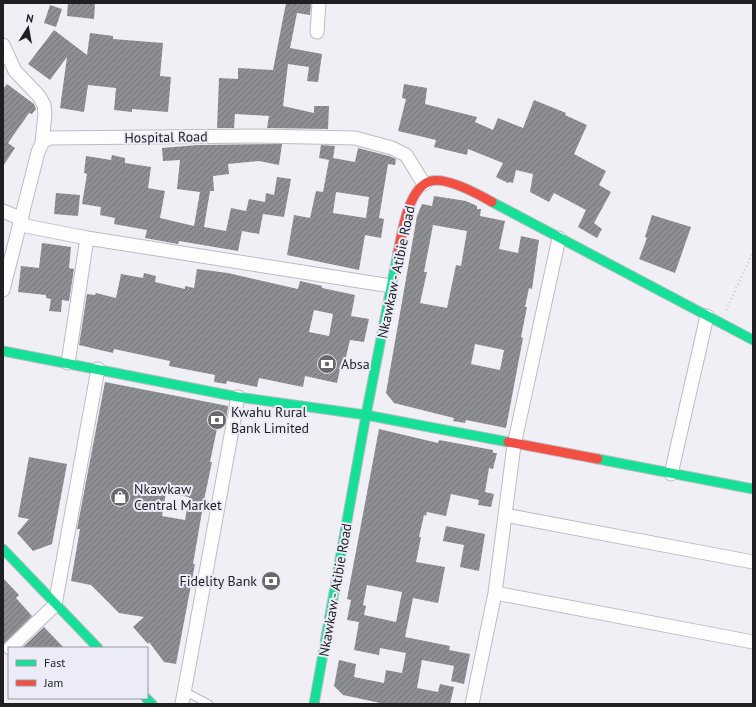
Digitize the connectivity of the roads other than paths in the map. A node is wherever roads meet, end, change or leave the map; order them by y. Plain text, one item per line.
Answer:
1 (319, 3) edge
2 (317, 32) dead end
3 (3, 46) edge
4 (42, 143) junction
5 (424, 184) junction
6 (3, 211) edge
7 (21, 222) junction
8 (87, 238) junction
9 (559, 238) junction
10 (391, 286) junction
11 (3, 290) edge
12 (707, 316) junction
13 (753, 340) edge
14 (3, 351) edge
15 (68, 363) junction
16 (98, 369) junction
17 (238, 397) junction
18 (366, 415) junction
19 (514, 445) junction
20 (671, 474) junction
21 (753, 489) edge
22 (505, 515) junction
23 (3, 549) edge
24 (753, 562) edge
25 (494, 593) junction
26 (55, 604) junction
27 (753, 642) edge
28 (10, 647) edge
29 (97, 647) edge
30 (183, 698) edge
31 (208, 704) edge
32 (314, 704) edge
33 (472, 704) edge

1 - 2 street
3 - 4 street
4 - 5 street, Hospital Road
4 - 7 street
5 - 9 main road
5 - 10 main road, Nkawkaw - Atibie Road
6 - 7 street
7 - 8 street
7 - 11 street
8 - 10 street
8 - 15 street
9 - 12 main road
9 - 19 street
10 - 18 main road, Nkawkaw - Atibie Road
12 - 13 main road
12 - 20 street
14 - 15 main road
15 - 16 main road
16 - 17 main road
16 - 26 street
17 - 18 main road
17 - 30 street
18 - 19 main road
18 - 32 main road, Nkawkaw - Atibie Road
19 - 20 main road
19 - 22 street
20 - 21 main road
22 - 24 street
22 - 25 street
23 - 26 main road
25 - 27 street
25 - 33 street
26 - 28 street
26 - 29 main road
30 - 31 lane

